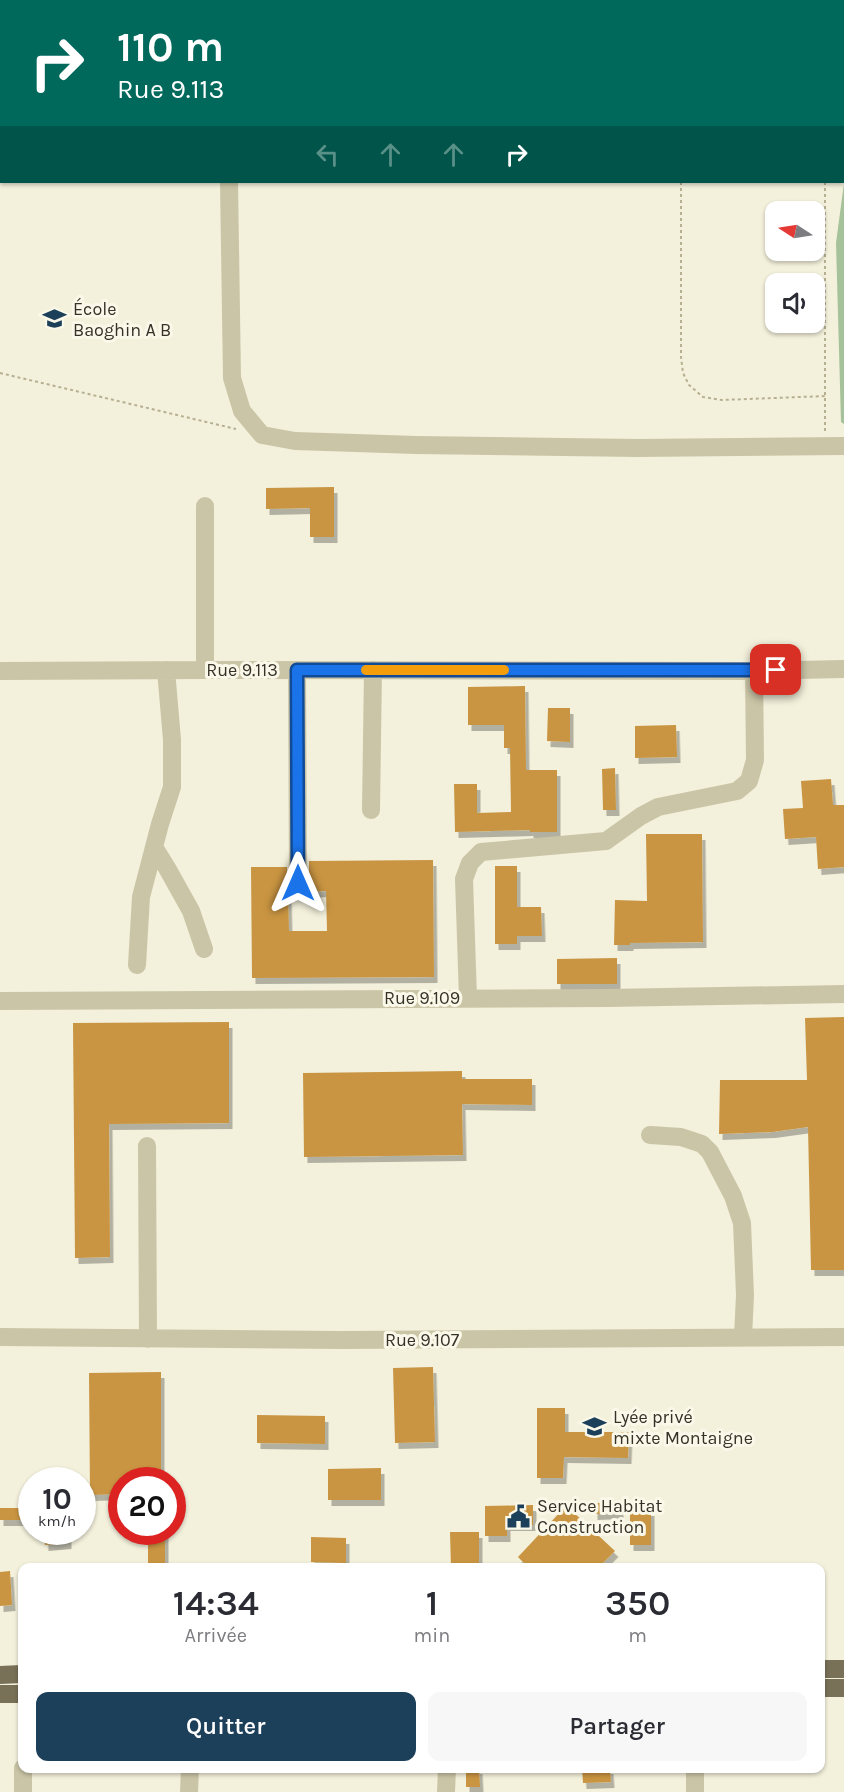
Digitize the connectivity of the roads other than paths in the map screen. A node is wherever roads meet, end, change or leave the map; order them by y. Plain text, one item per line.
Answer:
1 (229, 183) edge
2 (844, 446) edge
3 (205, 506) dead end
4 (844, 669) edge
5 (166, 670) junction
6 (205, 670) junction
7 (297, 670) junction
8 (373, 670) junction
9 (0, 671) edge
10 (754, 671) junction
11 (371, 810) dead end
12 (154, 847) junction
13 (298, 883) dead end
14 (204, 949) dead end
15 (137, 965) dead end
16 (844, 994) edge
17 (468, 998) junction
18 (0, 1001) edge
19 (650, 1135) dead end
20 (147, 1146) dead end
21 (0, 1337) edge
22 (743, 1337) junction
23 (844, 1337) edge
24 (148, 1339) junction
25 (825, 1669) edge
26 (844, 1669) edge
27 (18, 1674) edge
28 (0, 1675) edge
29 (825, 1688) edge
30 (844, 1688) edge
31 (0, 1694) edge
32 (18, 1694) edge
33 (23, 1773) edge
34 (190, 1773) edge
35 (447, 1773) edge
36 (695, 1773) edge
37 (23, 1792) edge
38 (189, 1792) edge
39 (446, 1792) edge
40 (695, 1792) edge

1 - 2 street
3 - 6 street
4 - 10 street, Rue 9.113
5 - 6 street, Rue 9.113
5 - 9 street, Rue 9.113
5 - 12 street
6 - 7 street, Rue 9.113
7 - 8 street, Rue 9.113
7 - 13 street
8 - 10 street, Rue 9.113
8 - 11 street
10 - 17 street
12 - 14 street
12 - 15 street
16 - 17 street, Rue 9.109
17 - 18 street, Rue 9.109
19 - 22 street
20 - 24 street
21 - 24 street, Rue 9.107
22 - 23 street, Rue 9.107
22 - 24 street, Rue 9.107
25 - 26 main road
27 - 28 main road
29 - 30 main road
31 - 32 main road
33 - 37 street
34 - 38 street
35 - 39 street
36 - 40 street

